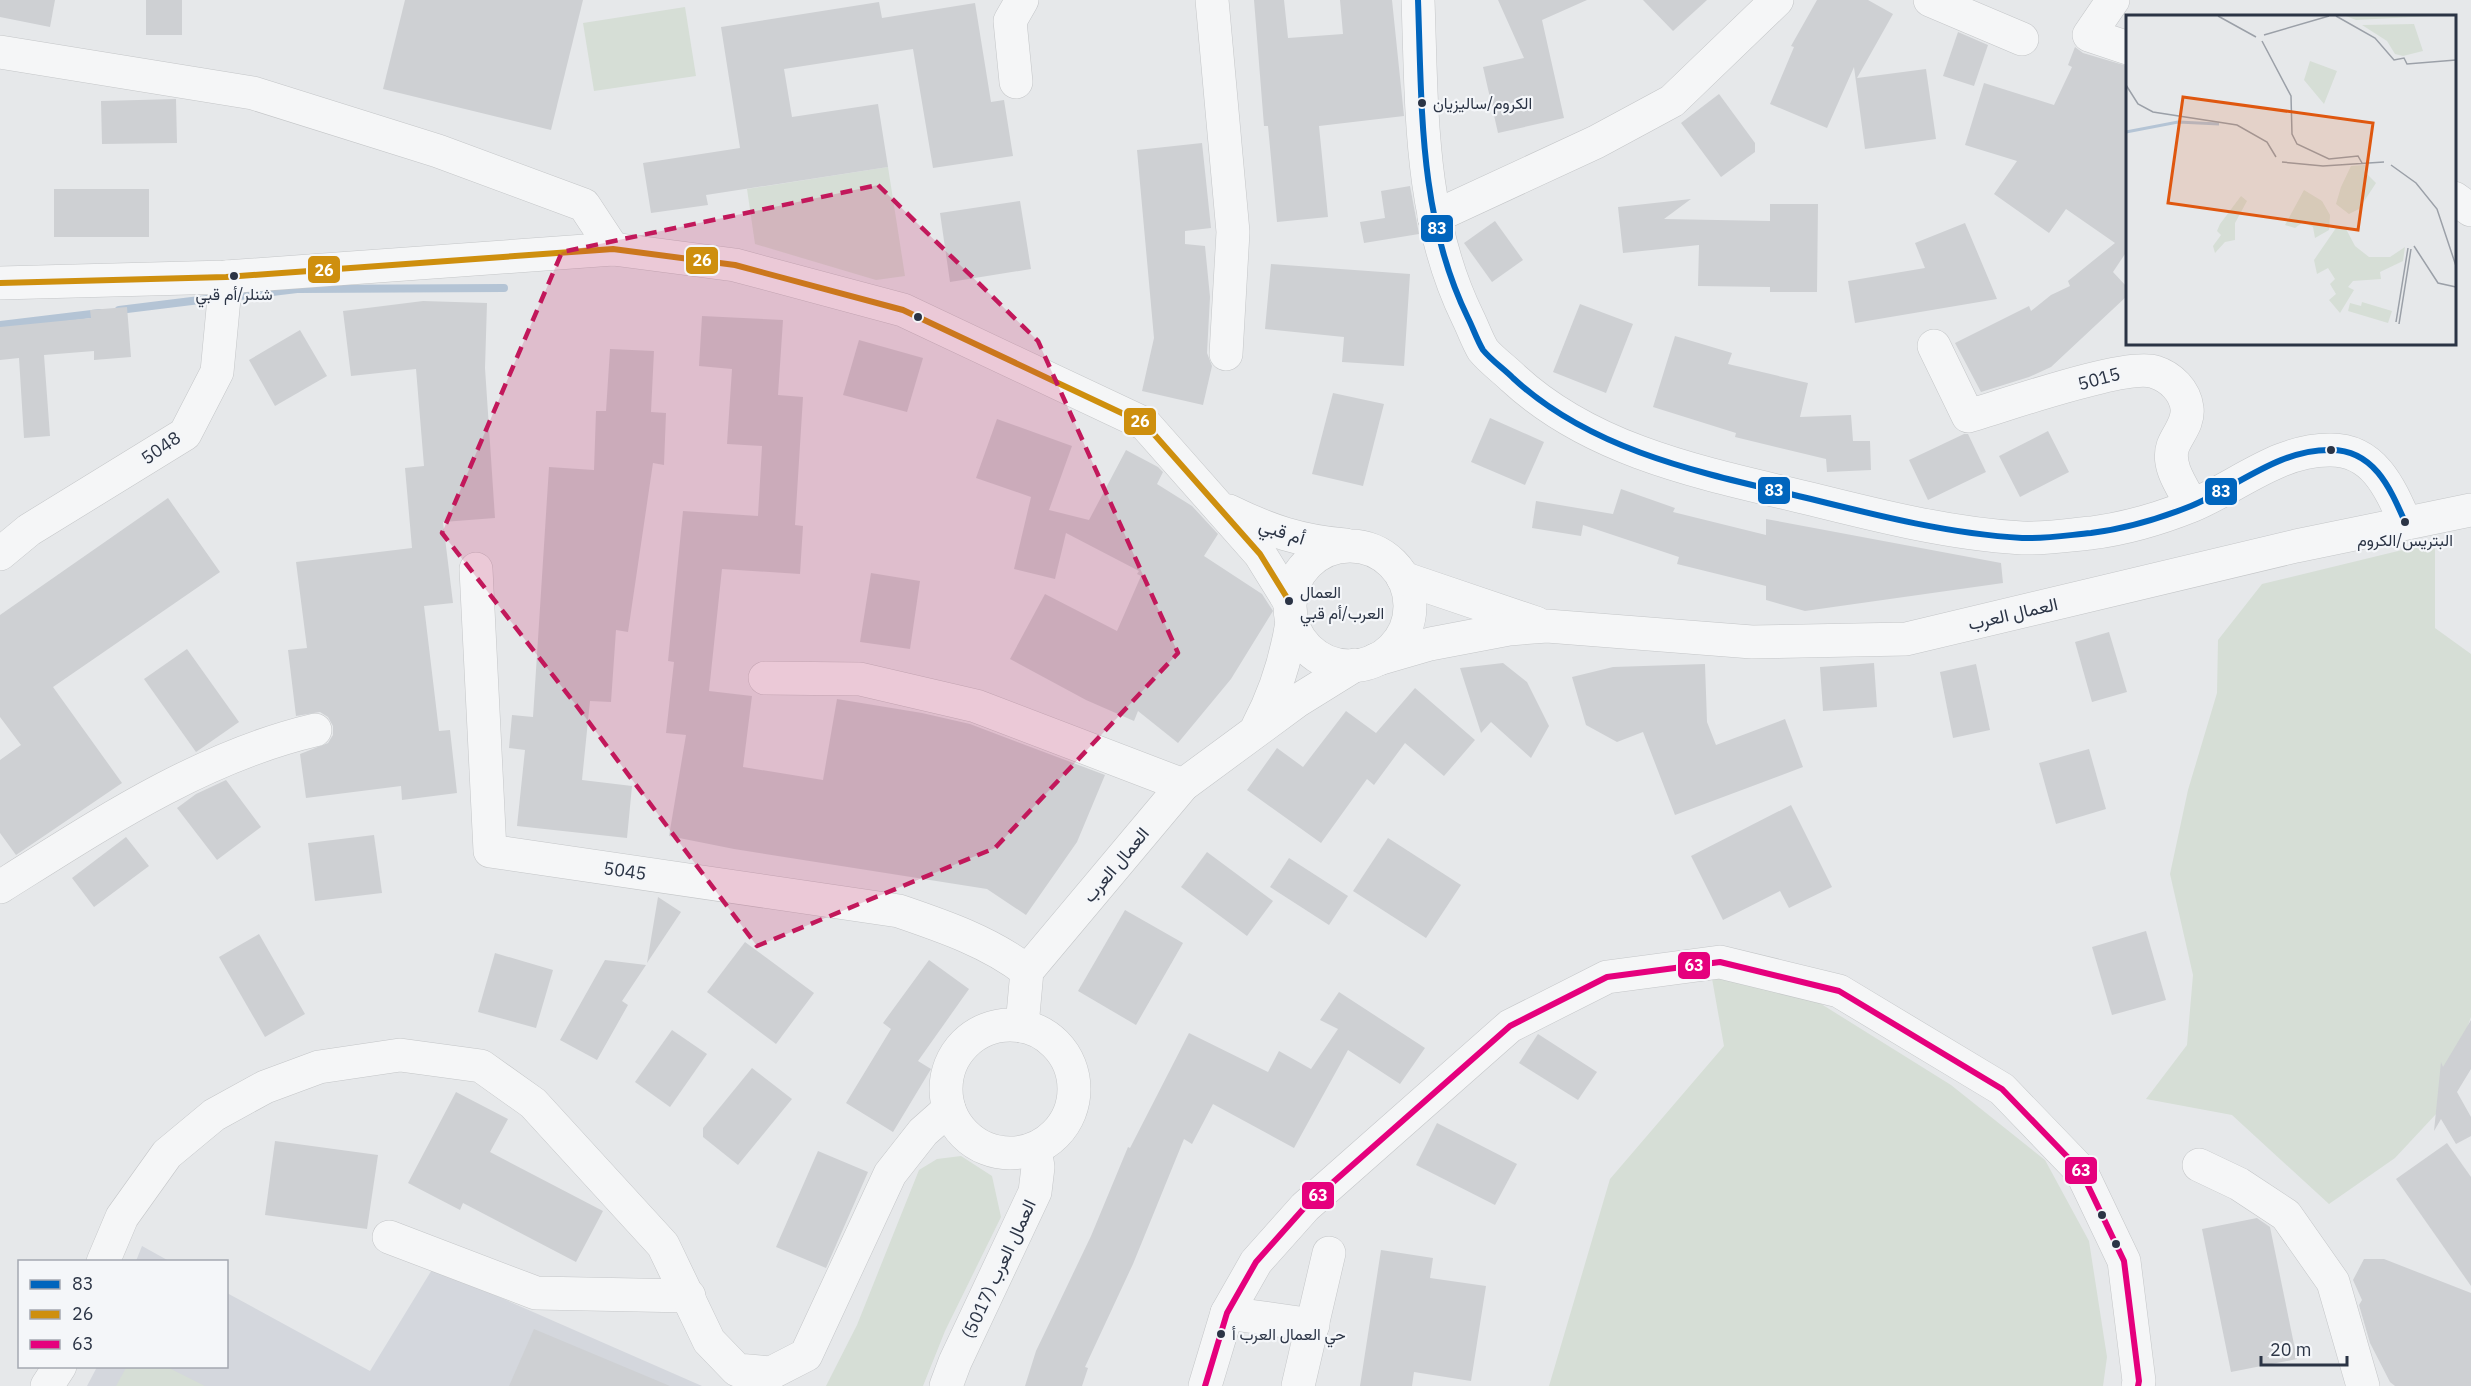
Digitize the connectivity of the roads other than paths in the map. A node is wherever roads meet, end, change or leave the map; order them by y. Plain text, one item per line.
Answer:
1 (1022, 0) edge
2 (1212, 0) edge
3 (1418, 0) edge
4 (1777, 0) edge
5 (1930, 0) edge
6 (2113, 0) edge
7 (2022, 39) dead end
8 (2126, 48) edge
9 (0, 51) edge
10 (1016, 82) dead end
11 (2456, 199) edge
12 (2471, 210) edge
13 (1434, 218) junction
14 (613, 249) junction
15 (226, 277) junction
16 (0, 283) edge
17 (1934, 346) dead end
18 (1226, 354) dead end
19 (1214, 504) junction
20 (2192, 505) junction
21 (2471, 510) edge
22 (2405, 522) junction
23 (1355, 546) junction
24 (0, 554) edge
25 (476, 569) dead end
26 (1403, 578) junction
27 (1291, 612) junction
28 (1547, 626) junction
29 (1365, 662) junction
30 (765, 678) dead end
31 (315, 730) dead end
32 (1254, 733) junction
33 (1184, 785) junction
34 (0, 887) edge
35 (1027, 971) junction
36 (1022, 1026) junction
37 (949, 1109) junction
38 (1035, 1149) junction
39 (2199, 1165) dead end
40 (389, 1237) dead end
41 (1329, 1252) dead end
42 (105, 1260) edge
43 (689, 1296) junction
44 (1227, 1313) junction
45 (1313, 1325) junction
46 (59, 1368) edge
47 (771, 1380) edge
48 (47, 1386) edge
49 (946, 1386) edge
50 (1206, 1386) edge
51 (1299, 1386) edge
52 (2138, 1386) edge
53 (2363, 1386) edge

1 - 10 street
2 - 18 street
3 - 13 street
4 - 13 street
5 - 7 street
6 - 8 street
9 - 14 street
11 - 12 street
13 - 20 street
14 - 15 street, أم قبي
14 - 19 street, أم قبي
15 - 16 street, أم قبي
15 - 24 street, 5048
17 - 20 street, 5015
19 - 23 street, أم قبي
19 - 27 street, أم قبي
20 - 22 street
21 - 22 street, العمال العرب
22 - 28 street, العمال العرب
23 - 26 street
23 - 27 street
25 - 35 street, 5045
26 - 28 street, العمال العرب
26 - 29 street
27 - 29 street
27 - 32 street, العمال العرب
28 - 29 street, العمال العرب
29 - 32 street, العمال العرب
30 - 33 street
31 - 34 street
32 - 33 street, العمال العرب
33 - 35 street, العمال العرب
35 - 36 street
36 - 37 street
36 - 38 street
37 - 38 street
37 - 47 street
38 - 49 street, العمال العرب (5017)
39 - 53 street
40 - 43 street
41 - 45 street
42 - 43 street
43 - 47 street
44 - 45 street
44 - 50 street
44 - 52 street
45 - 51 street
46 - 48 street

